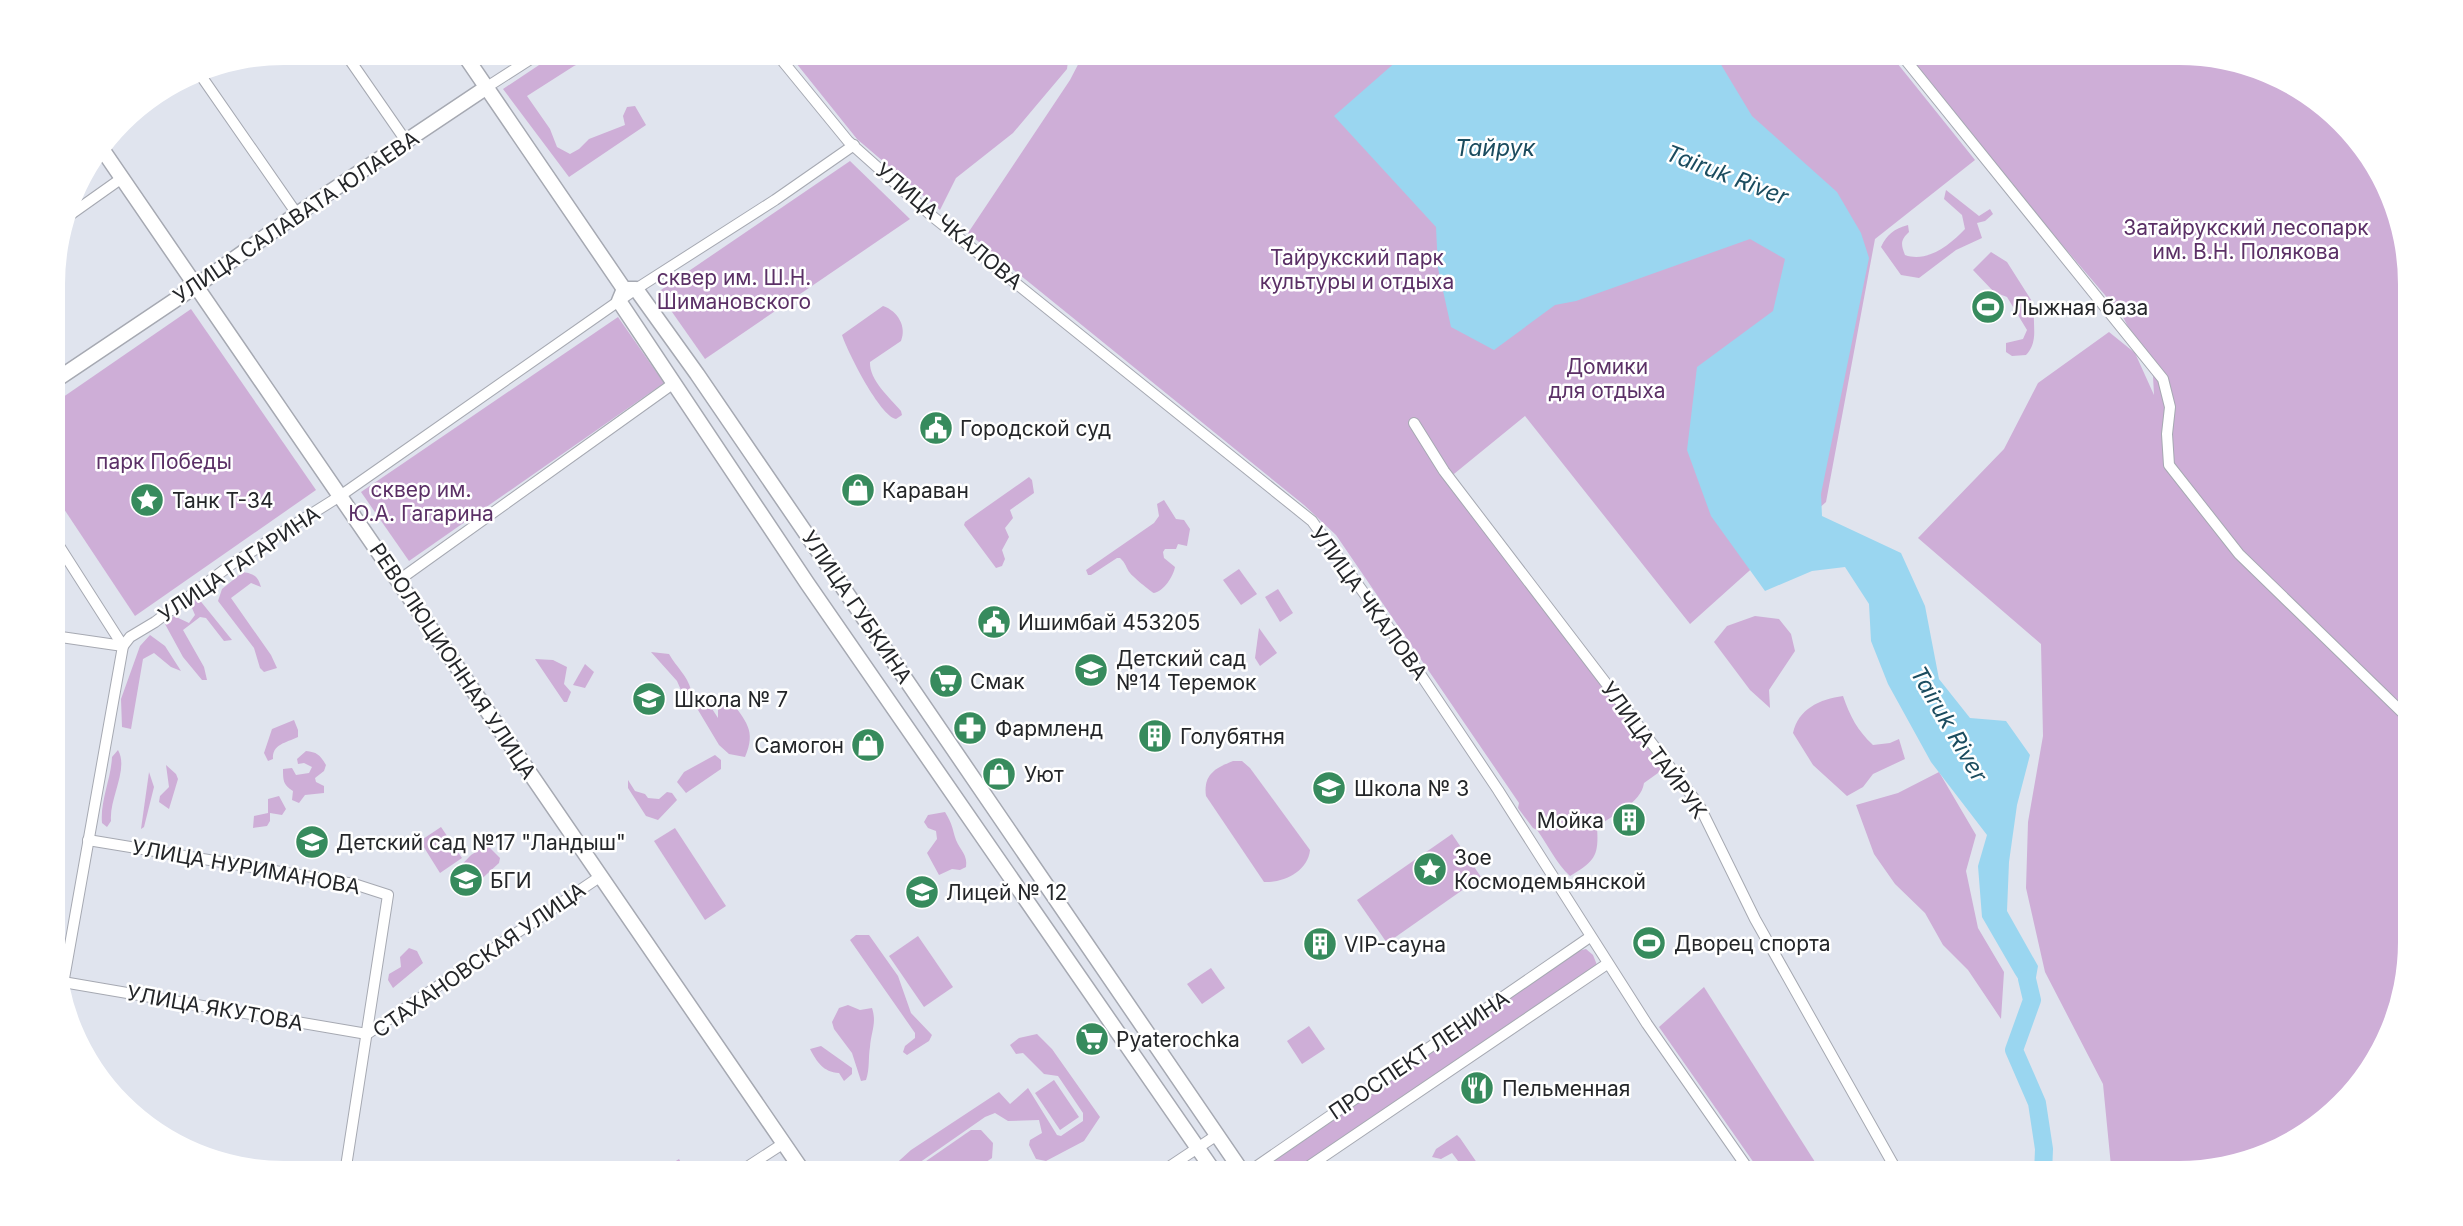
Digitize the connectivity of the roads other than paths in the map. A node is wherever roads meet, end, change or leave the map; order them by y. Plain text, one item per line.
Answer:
1 (354, 65) edge
2 (472, 65) edge
3 (521, 65) edge
4 (787, 65) edge
5 (1910, 65) edge
6 (204, 80) edge
7 (487, 88) junction
8 (407, 141) junction
9 (854, 145) junction
10 (107, 156) edge
11 (122, 178) junction
12 (78, 209) edge
13 (297, 214) junction
14 (196, 286) junction
15 (626, 293) junction
16 (65, 374) edge
17 (674, 383) junction
18 (1414, 424) dead end
19 (340, 496) junction
20 (65, 555) edge
21 (399, 580) junction
22 (65, 638) edge
23 (123, 646) junction
24 (2398, 708) edge
25 (89, 840) junction
26 (601, 876) junction
27 (1590, 937) junction
28 (66, 962) edge
29 (1607, 964) junction
30 (70, 987) edge
31 (367, 1034) junction
32 (1217, 1135) junction
33 (784, 1143) junction
34 (1197, 1148) junction
35 (347, 1161) edge
36 (756, 1161) edge
37 (796, 1161) edge
38 (1178, 1161) edge
39 (1206, 1161) edge
40 (1236, 1161) edge
41 (1263, 1161) edge
42 (1317, 1161) edge
43 (1743, 1161) edge
44 (1891, 1161) edge

1 - 8 street
2 - 7 main road, УЛИЦА ГУБКИНА
3 - 7 street, УЛИЦА САЛАВАТА ЮЛАЕВА
4 - 9 street, УЛИЦА ЧКАЛОВА
5 - 24 street
6 - 13 street
7 - 8 main road, УЛИЦА САЛАВАТА ЮЛАЕВА
7 - 15 main road, УЛИЦА ГУБКИНА
8 - 13 main road, УЛИЦА САЛАВАТА ЮЛАЕВА
9 - 15 street, УЛИЦА ГАГАРИНА
9 - 27 street, УЛИЦА ЧКАЛОВА
10 - 11 main road, РЕВОЛЮЦИОННАЯ УЛИЦА
11 - 12 street
11 - 14 main road, РЕВОЛЮЦИОННАЯ УЛИЦА
13 - 14 main road, УЛИЦА САЛАВАТА ЮЛАЕВА
14 - 16 main road, УЛИЦА САЛАВАТА ЮЛАЕВА
14 - 19 main road, РЕВОЛЮЦИОННАЯ УЛИЦА
15 - 17 main road, УЛИЦА ГУБКИНА
15 - 19 street, УЛИЦА ГАГАРИНА
15 - 32 main road, УЛИЦА ГУБКИНА
17 - 21 street
17 - 34 main road, УЛИЦА ГУБКИНА
18 - 44 street, УЛИЦА ТАЙРУК
19 - 21 main road, РЕВОЛЮЦИОННАЯ УЛИЦА
19 - 23 street, УЛИЦА ГАГАРИНА
20 - 23 street
21 - 26 main road, РЕВОЛЮЦИОННАЯ УЛИЦА
22 - 23 street
23 - 25 street
25 - 28 street
25 - 31 street, УЛИЦА НУРИМАНОВА
26 - 31 street, СТАХАНОВСКАЯ УЛИЦА
26 - 33 main road, РЕВОЛЮЦИОННАЯ УЛИЦА
27 - 29 street, УЛИЦА ЧКАЛОВА
27 - 41 street, ПРОСПЕКТ ЛЕНИНА
29 - 42 street, ПРОСПЕКТ ЛЕНИНА
29 - 43 street, УЛИЦА ЧКАЛОВА
30 - 31 street, УЛИЦА ЯКУТОВА
31 - 35 street, СТАХАНОВСКАЯ УЛИЦА
32 - 34 street
32 - 40 main road, УЛИЦА ГУБКИНА
33 - 36 street
33 - 37 main road, РЕВОЛЮЦИОННАЯ УЛИЦА
34 - 38 street
34 - 39 main road, УЛИЦА ГУБКИНА

